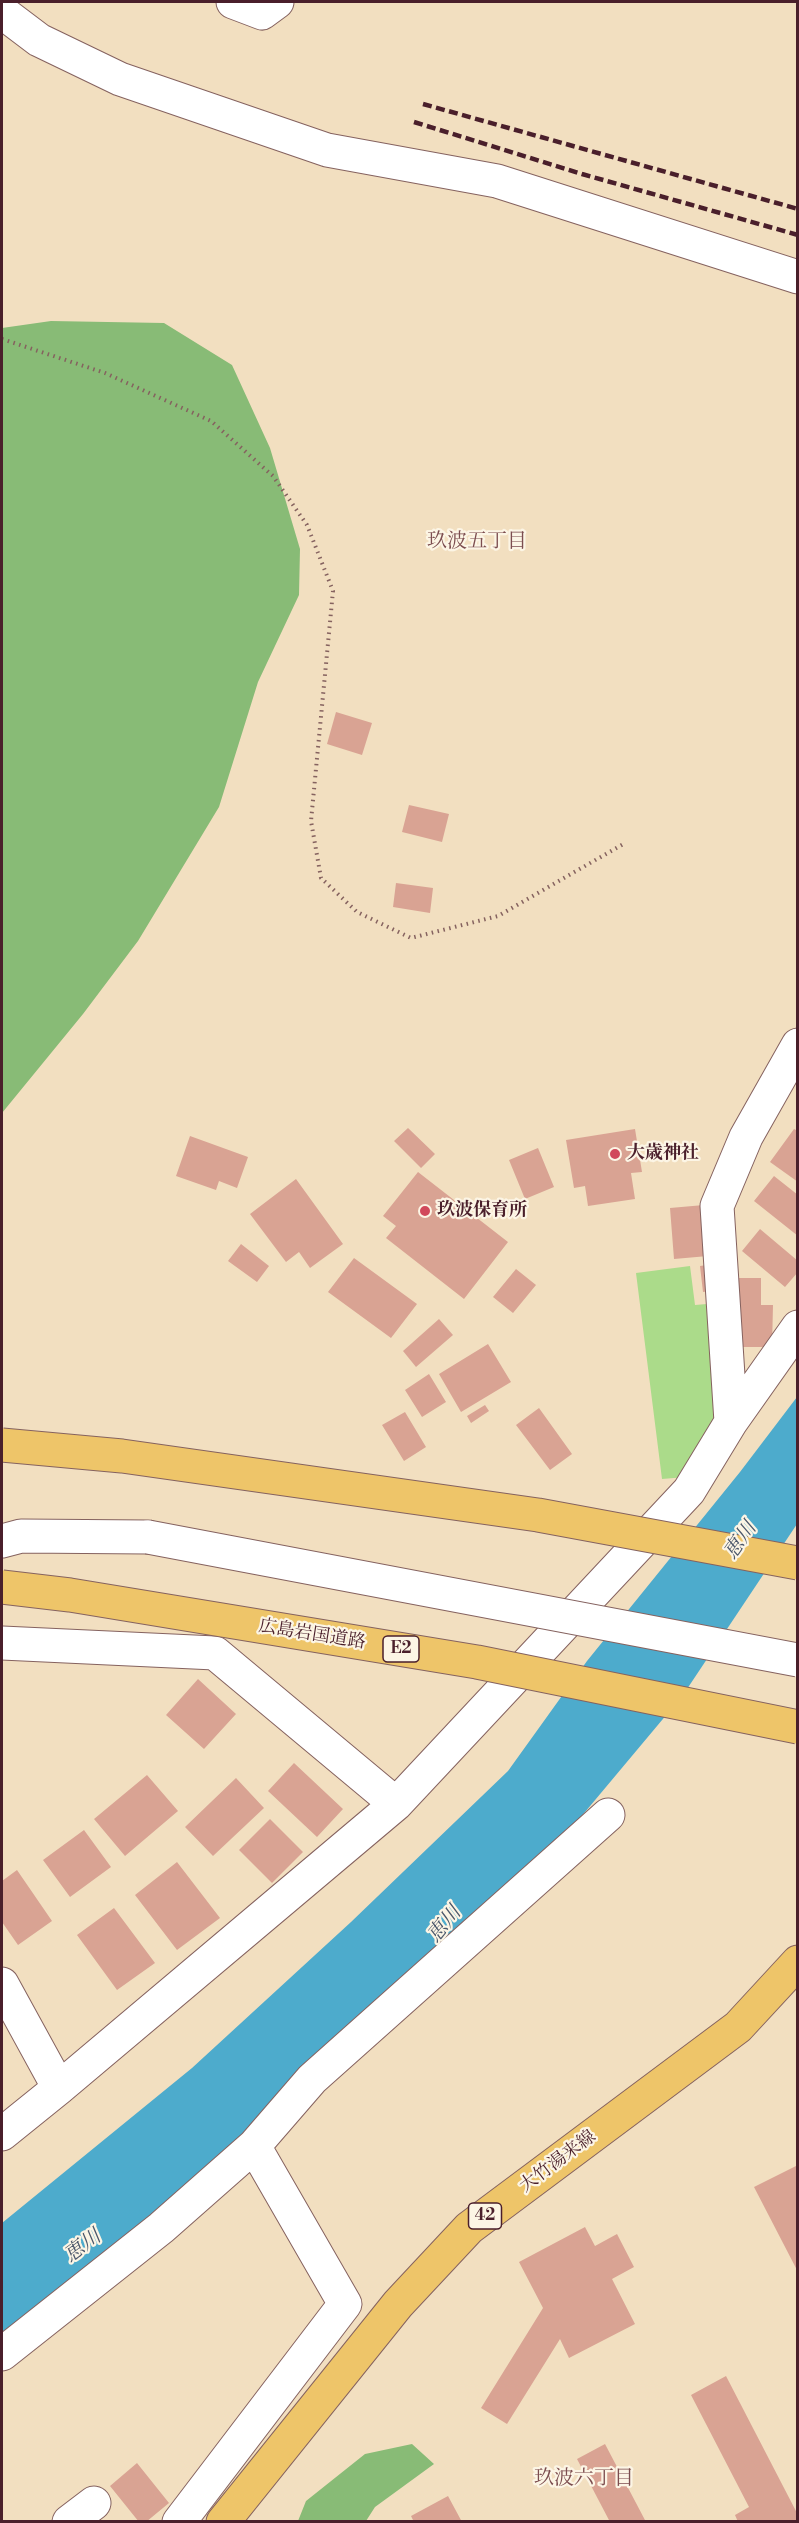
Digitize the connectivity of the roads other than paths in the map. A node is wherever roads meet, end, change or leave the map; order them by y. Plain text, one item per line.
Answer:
1 (233, 2) edge
2 (277, 2) edge
3 (2, 12) edge
4 (798, 277) edge
5 (798, 1045) edge
6 (798, 1327) edge
7 (731, 1422) junction
8 (2, 1445) edge
9 (2, 1540) edge
10 (798, 1563) edge
11 (2, 1587) edge
12 (2, 1643) edge
13 (798, 1660) edge
14 (798, 1727) edge
15 (396, 1804) junction
16 (608, 1815) dead end
17 (798, 1962) edge
18 (2, 1984) edge
19 (59, 2088) junction
20 (2, 2134) edge
21 (255, 2146) junction
22 (2, 2354) edge
23 (179, 2522) edge
24 (223, 2522) edge

1 - 2 street
3 - 4 street
5 - 7 street
6 - 7 street
7 - 15 street
8 - 10 main road, bridge
9 - 13 street, bridge
11 - 14 main road, 広島岩国道路 / E2, bridge
12 - 15 street
15 - 19 street
16 - 21 street
17 - 24 main road, 大竹湯来線 / 42
18 - 19 street
19 - 20 street
21 - 22 street
21 - 23 street

